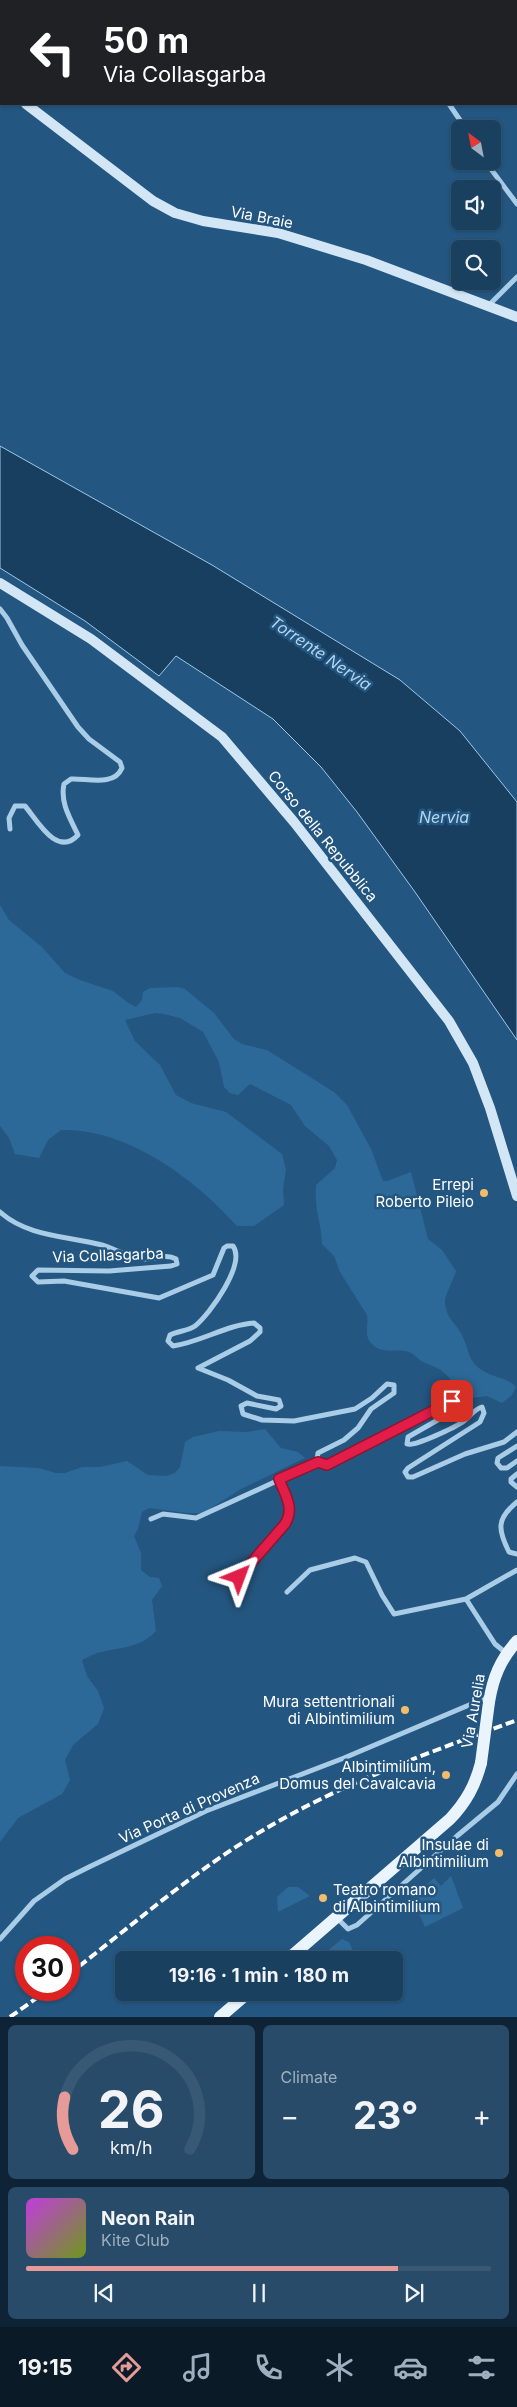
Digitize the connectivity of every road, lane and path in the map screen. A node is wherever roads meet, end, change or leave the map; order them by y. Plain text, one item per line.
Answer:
1 (27, 105) edge
2 (450, 105) edge
3 (460, 120) edge
4 (492, 170) edge
5 (517, 204) edge
6 (517, 277) edge
7 (489, 305) junction
8 (517, 317) edge
9 (0, 583) edge
10 (0, 609) edge
11 (10, 829) dead end
12 (517, 1196) edge
13 (0, 1212) edge
14 (517, 1432) edge
15 (517, 1446) edge
16 (517, 1461) edge
17 (318, 1462) junction
18 (517, 1474) edge
19 (279, 1479) junction
20 (517, 1487) edge
21 (517, 1502) edge
22 (151, 1519) dead end
23 (517, 1554) edge
24 (517, 1570) edge
25 (239, 1577) dead end
26 (286, 1592) dead end
27 (466, 1599) junction
28 (517, 1641) edge
29 (506, 1654) junction
30 (490, 1699) junction
31 (517, 1774) edge
32 (337, 1918) junction
33 (0, 1939) edge
34 (298, 1951) edge
35 (239, 2001) edge
36 (220, 2017) edge

1 - 7 main road, Via Braie
2 - 3 street
4 - 5 street
6 - 7 street
7 - 8 main road, Via Braie
9 - 12 main road, Corso della Repubblica
10 - 11 street
13 - 17 street, Via Collasgarba
14 - 17 street, Via Collasgarba
15 - 16 street
17 - 19 street, Via Collasgarba
18 - 20 street
19 - 22 street, Via Collasgarba
19 - 25 street
21 - 23 street
24 - 27 street
26 - 27 street
27 - 29 street
28 - 29 main road, Via Aurelia
29 - 30 main road, Via Aurelia
30 - 32 main road, Via Aurelia, bridge
30 - 33 street, Via Porta di Provenza
31 - 32 street
32 - 34 main road, Via Aurelia
35 - 36 main road

